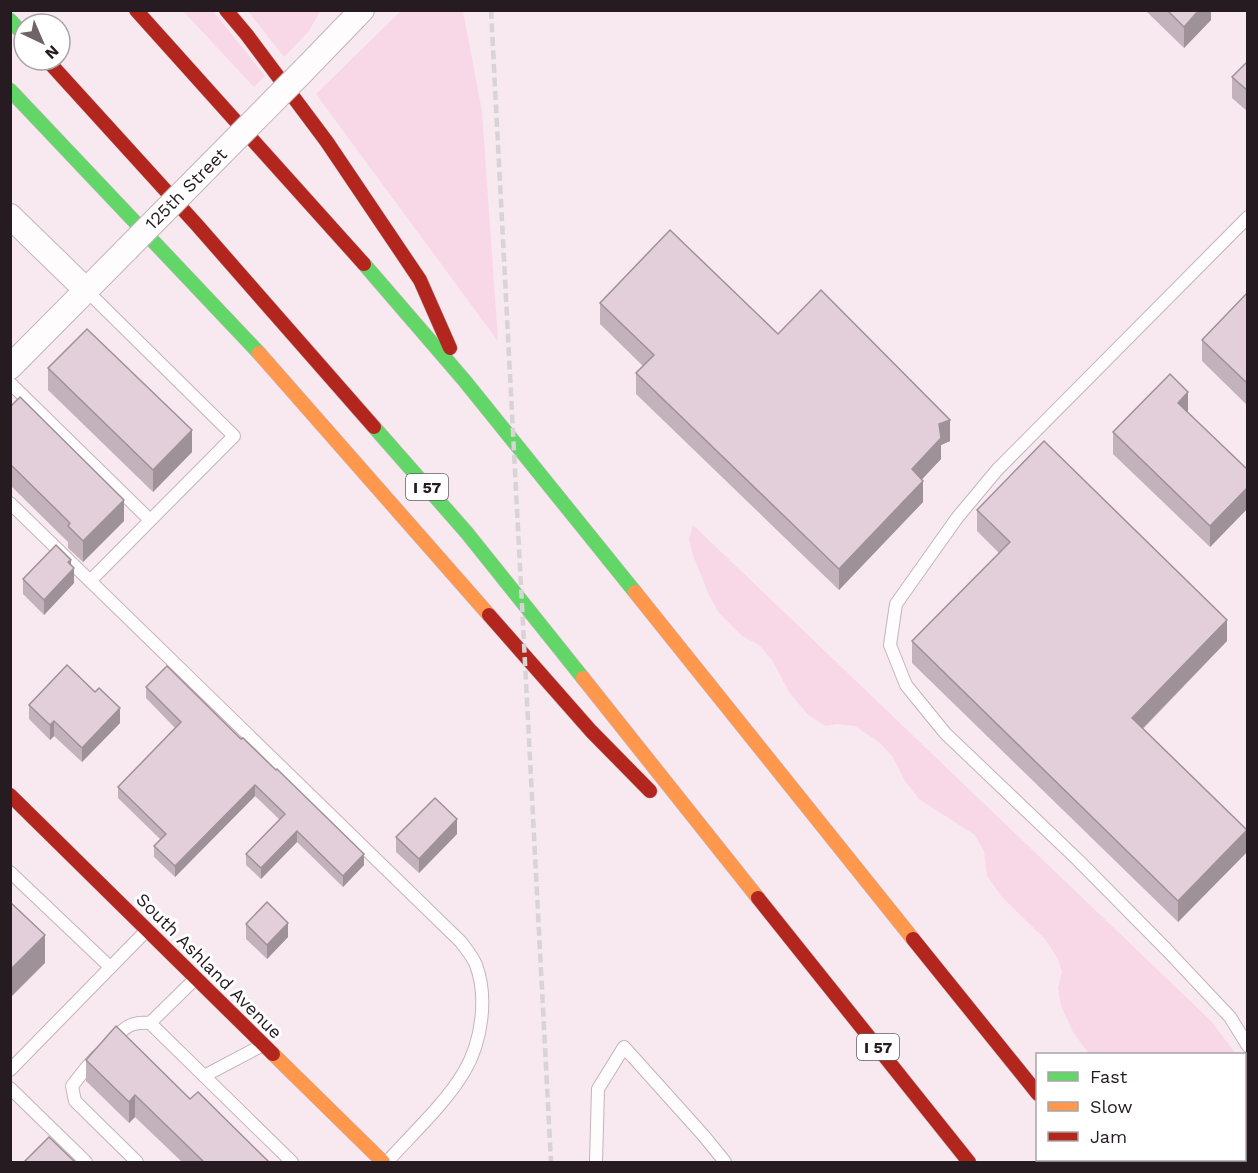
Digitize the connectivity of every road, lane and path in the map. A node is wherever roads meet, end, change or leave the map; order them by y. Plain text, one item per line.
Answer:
1 (136, 10) edge
2 (226, 10) edge
3 (362, 10) edge
4 (58, 72) edge
5 (10, 90) edge
6 (10, 216) edge
7 (1248, 217) edge
8 (86, 290) junction
9 (10, 367) edge
10 (464, 380) junction
11 (10, 383) edge
12 (10, 503) edge
13 (150, 520) junction
14 (90, 581) junction
15 (656, 798) dead end
16 (13, 802) edge
17 (681, 823) dead end
18 (10, 872) edge
19 (147, 930) junction
20 (786, 932) junction
21 (110, 968) junction
22 (195, 978) junction
23 (150, 1023) junction
24 (263, 1045) junction
25 (1248, 1046) edge
26 (10, 1070) edge
27 (204, 1076) junction
28 (10, 1088) edge
29 (1036, 1092) edge
30 (86, 1162) edge
31 (137, 1162) edge
32 (292, 1162) edge
33 (382, 1162) edge
34 (387, 1162) edge
35 (596, 1162) edge
36 (725, 1162) edge
37 (969, 1162) edge

1 - 10 main road
2 - 10 main road
3 - 8 street, 125th Street, bridge
4 - 20 main road, I 57
5 - 15 main road
6 - 8 street
7 - 25 lane
8 - 9 street, 125th Street
8 - 13 lane
10 - 29 main road
11 - 13 lane
12 - 14 lane
13 - 14 lane
14 - 34 lane
16 - 19 main road, South Ashland Avenue
17 - 20 main road
18 - 21 lane
19 - 21 lane
19 - 22 main road, South Ashland Avenue
20 - 37 main road, I 57
21 - 26 lane
22 - 23 lane
22 - 24 main road, South Ashland Avenue
23 - 27 lane
23 - 31 lane
24 - 27 lane
24 - 33 main road, South Ashland Avenue
27 - 32 lane
28 - 30 lane
35 - 36 lane

